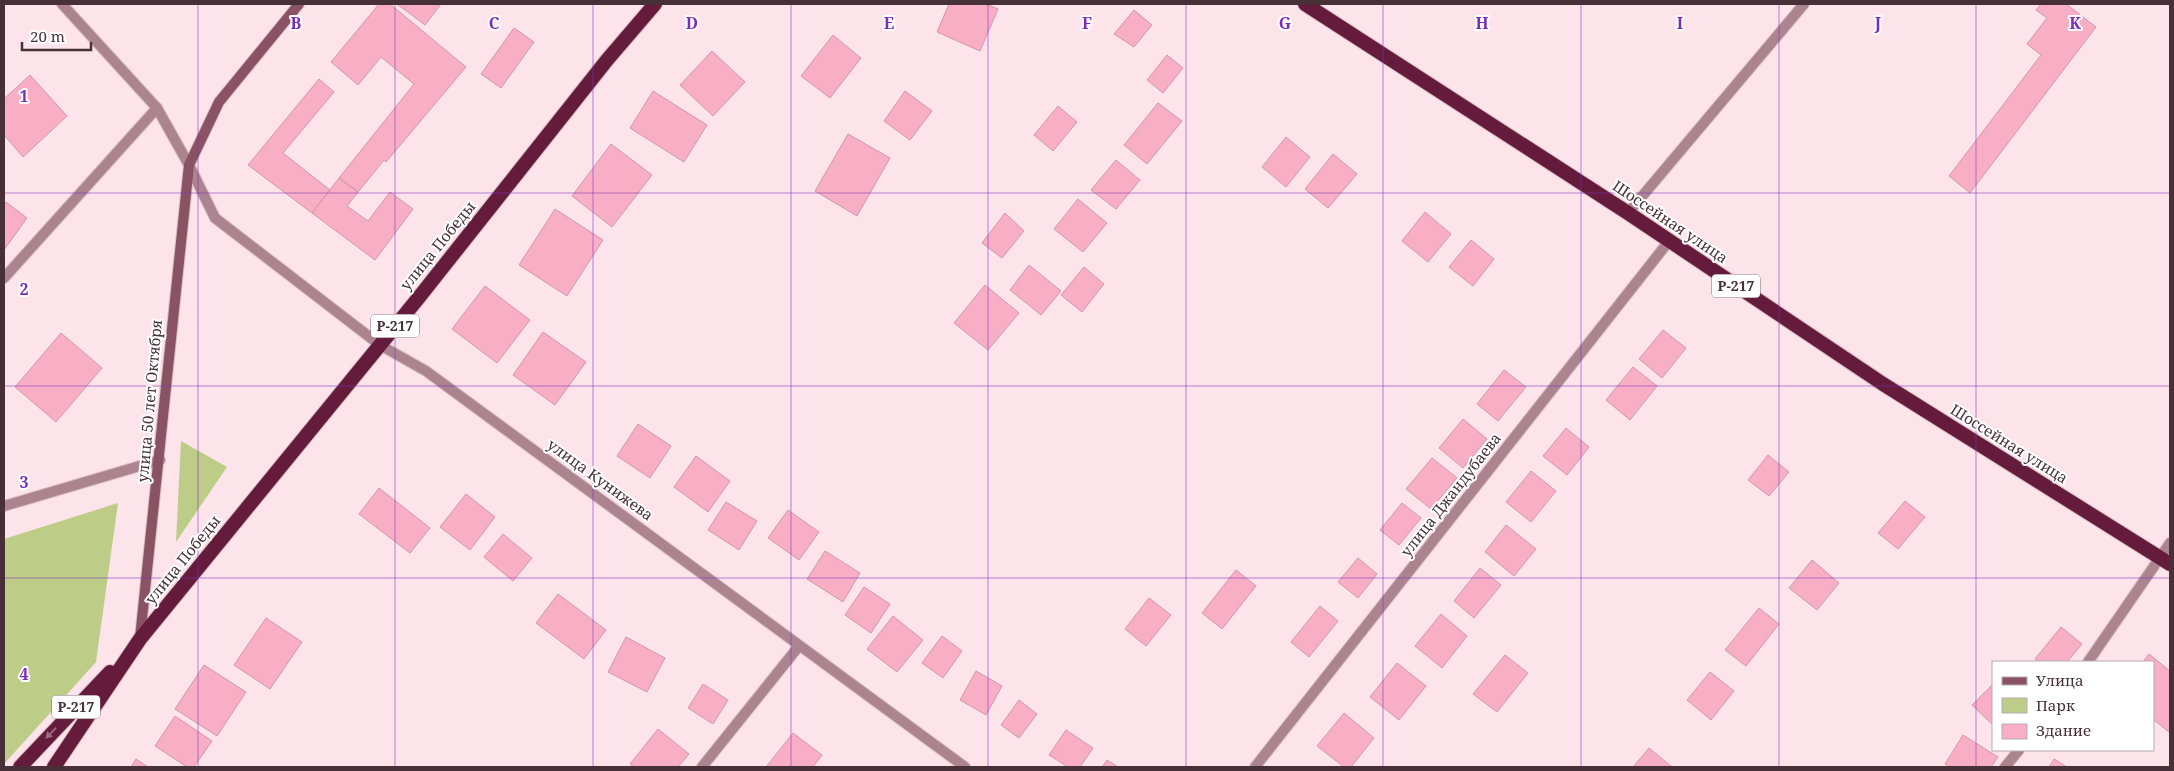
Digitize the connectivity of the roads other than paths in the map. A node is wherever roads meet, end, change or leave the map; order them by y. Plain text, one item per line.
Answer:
1 (62, 4) edge
2 (299, 4) edge
3 (655, 4) edge
4 (1305, 4) edge
5 (1804, 4) edge
6 (157, 108) junction
7 (189, 165) junction
8 (1628, 213) junction
9 (1669, 241) junction
10 (4, 278) edge
11 (380, 345) junction
12 (160, 460) junction
13 (4, 506) edge
14 (2170, 544) edge
15 (2166, 561) edge
16 (137, 643) junction
17 (799, 646) junction
18 (2089, 661) edge
19 (2018, 751) edge
20 (20, 767) edge
21 (54, 767) edge
22 (702, 767) edge
23 (966, 767) edge
24 (1255, 767) edge
25 (2005, 767) edge

1 - 6 street, улица Кунижева
2 - 7 main road, улица 50 лет Октября
3 - 11 highway, улица Победы / Р-217
4 - 8 highway, Шоссейная улица / Р-217
5 - 8 street
6 - 7 street, улица Кунижева
6 - 10 street
7 - 11 street, улица Кунижева
7 - 12 main road, улица 50 лет Октября
8 - 9 highway, Шоссейная улица / Р-217
9 - 15 highway, Шоссейная улица / Р-217
9 - 24 street, улица Джандубаева
11 - 16 highway, улица Победы / Р-217
11 - 17 street, улица Кунижева
12 - 13 street
12 - 16 main road, улица 50 лет Октября
14 - 15 street
15 - 18 street
16 -> 20 highway, улица Победы / Р-217
16 - 21 highway, улица Победы / Р-217
17 - 22 street
17 - 23 street, улица Кунижева
19 - 25 street

